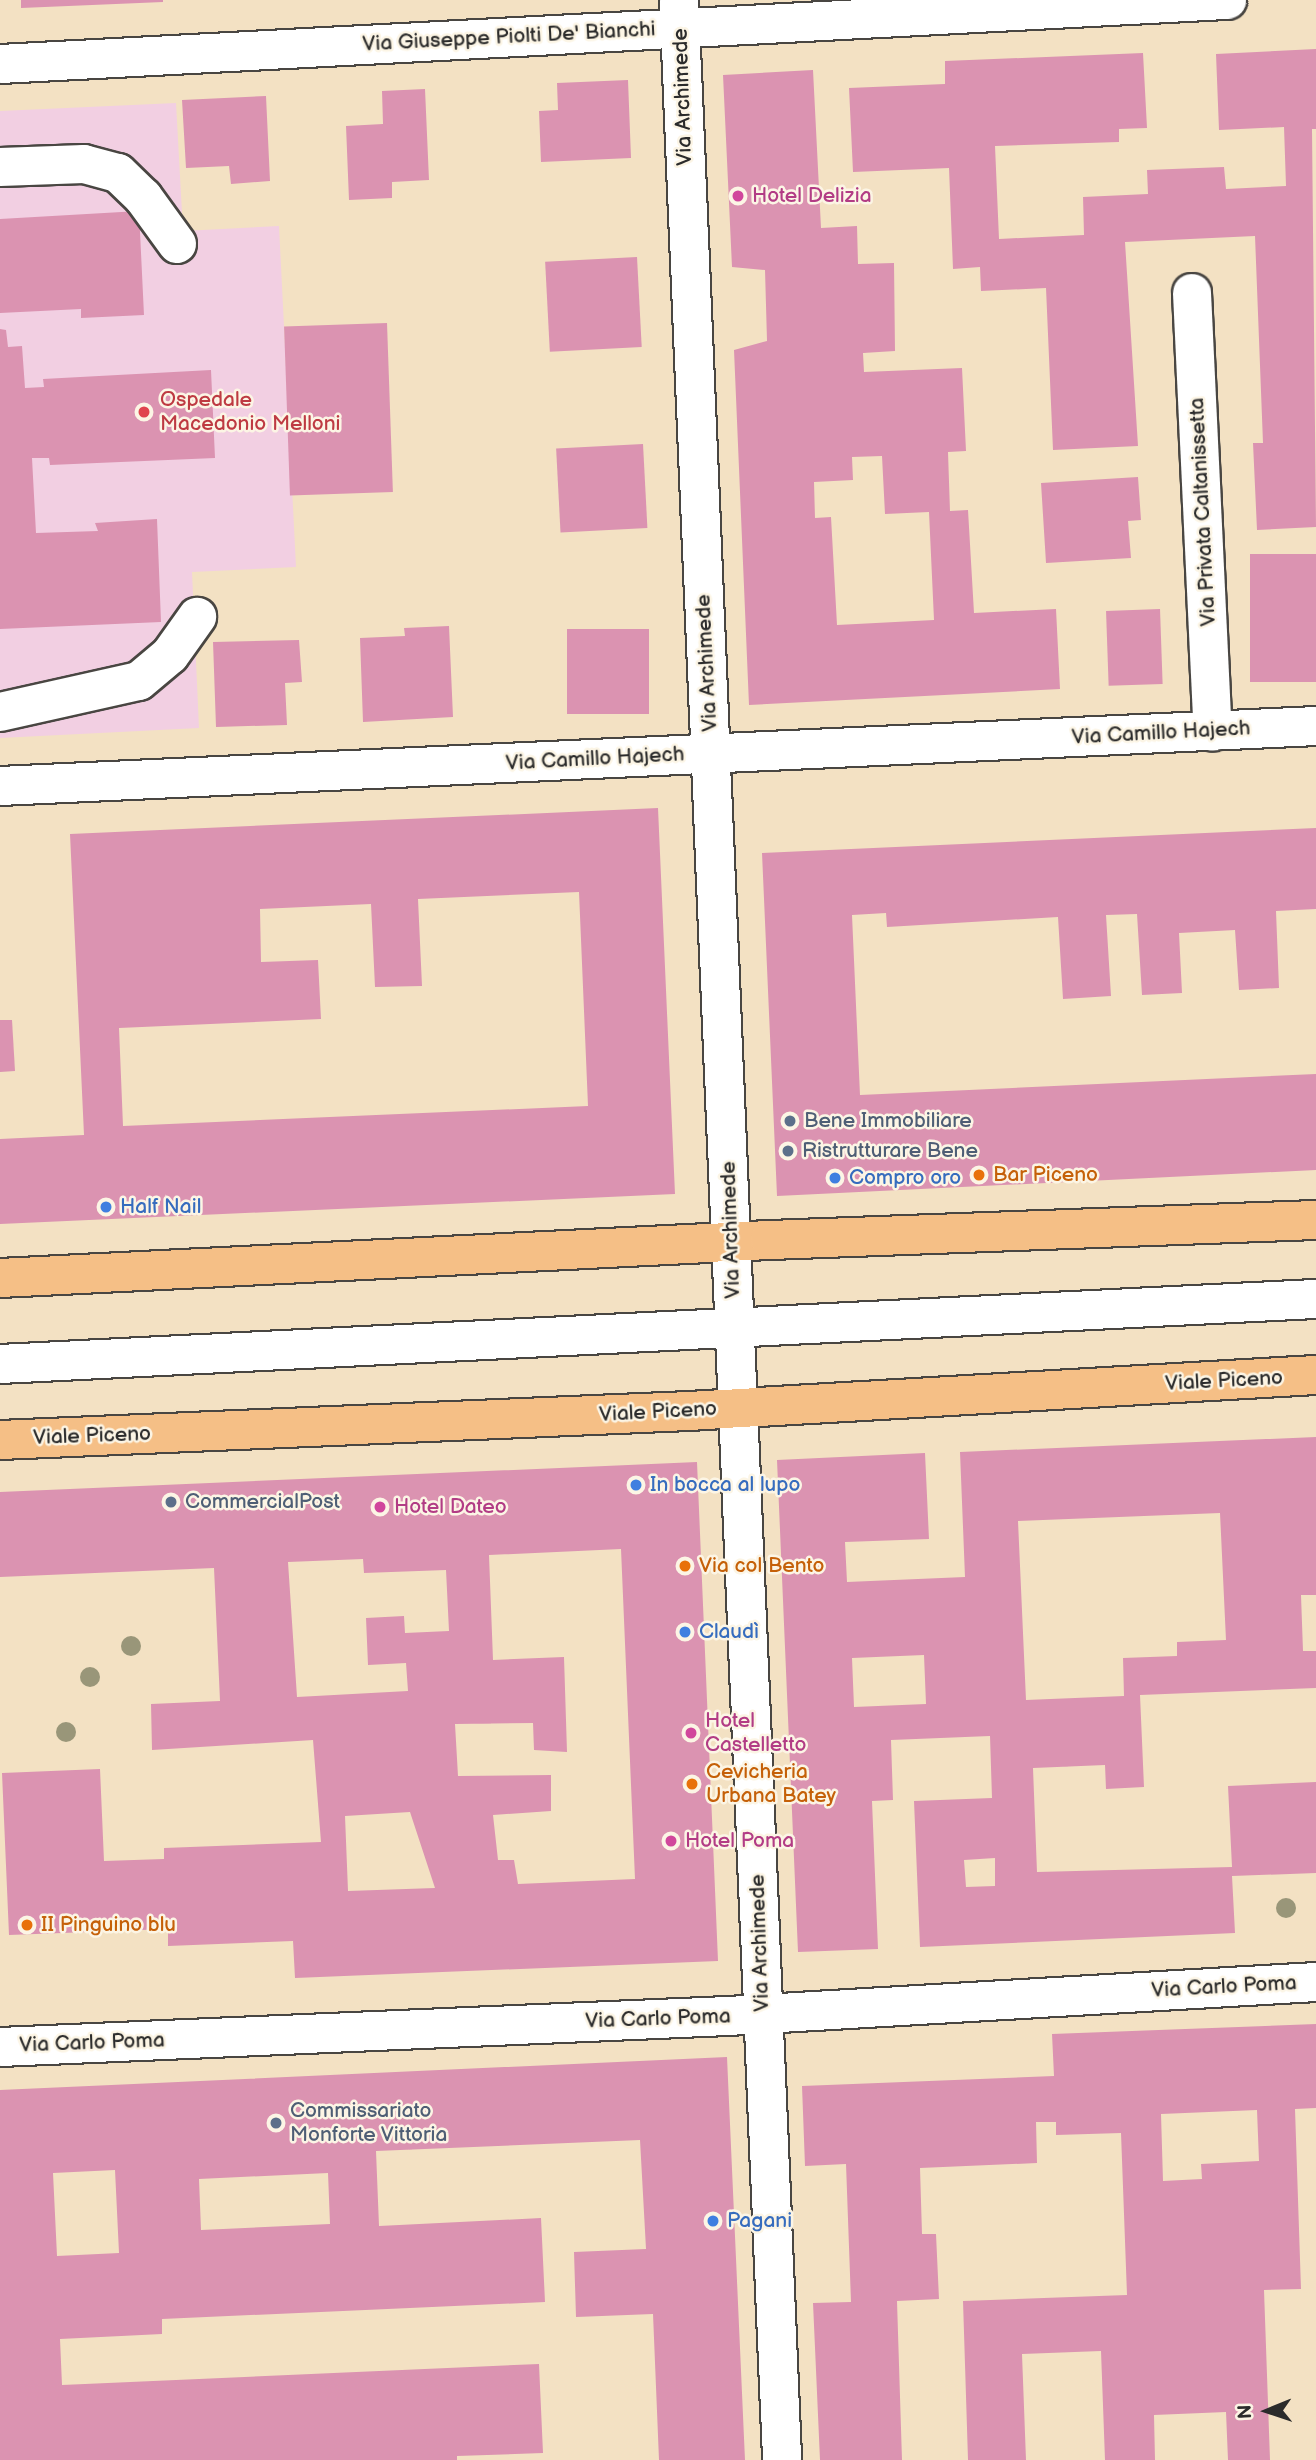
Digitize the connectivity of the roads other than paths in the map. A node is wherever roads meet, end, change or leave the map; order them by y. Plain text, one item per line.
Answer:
1 (1205, 1) edge
2 (680, 14) edge
3 (0, 64) edge
4 (0, 167) edge
5 (177, 244) dead end
6 (1192, 293) dead end
7 (197, 617) dead end
8 (0, 712) edge
9 (1316, 726) edge
10 (1213, 731) junction
11 (711, 754) junction
12 (0, 786) edge
13 (1316, 1220) edge
14 (731, 1242) junction
15 (0, 1278) edge
16 (1316, 1299) edge
17 (735, 1331) junction
18 (0, 1364) edge
19 (1316, 1375) edge
20 (739, 1409) junction
21 (0, 1440) edge
22 (1316, 1982) edge
23 (764, 2014) junction
24 (0, 2047) edge
25 (782, 2460) edge

1 - 2 street, Via Giuseppe Piolti De' Bianchi
2 - 3 street, Via Giuseppe Piolti De' Bianchi
2 - 11 street, Via Archimede
4 - 5 street
6 - 10 street, Via Privata Caltanissetta
7 - 8 street
9 - 10 street, Via Camillo Hajech
10 - 11 street, Via Camillo Hajech
11 - 12 street, Via Camillo Hajech
11 - 14 street, Via Archimede
13 - 14 main road
14 - 15 main road
14 - 17 street, Via Archimede
16 - 17 street
17 - 18 street
17 - 20 street, Via Archimede
19 - 20 main road, Viale Piceno
20 - 21 main road, Viale Piceno
20 - 23 street, Via Archimede
22 - 23 street, Via Carlo Poma
23 - 24 street, Via Carlo Poma
23 - 25 street, Via Archimede

